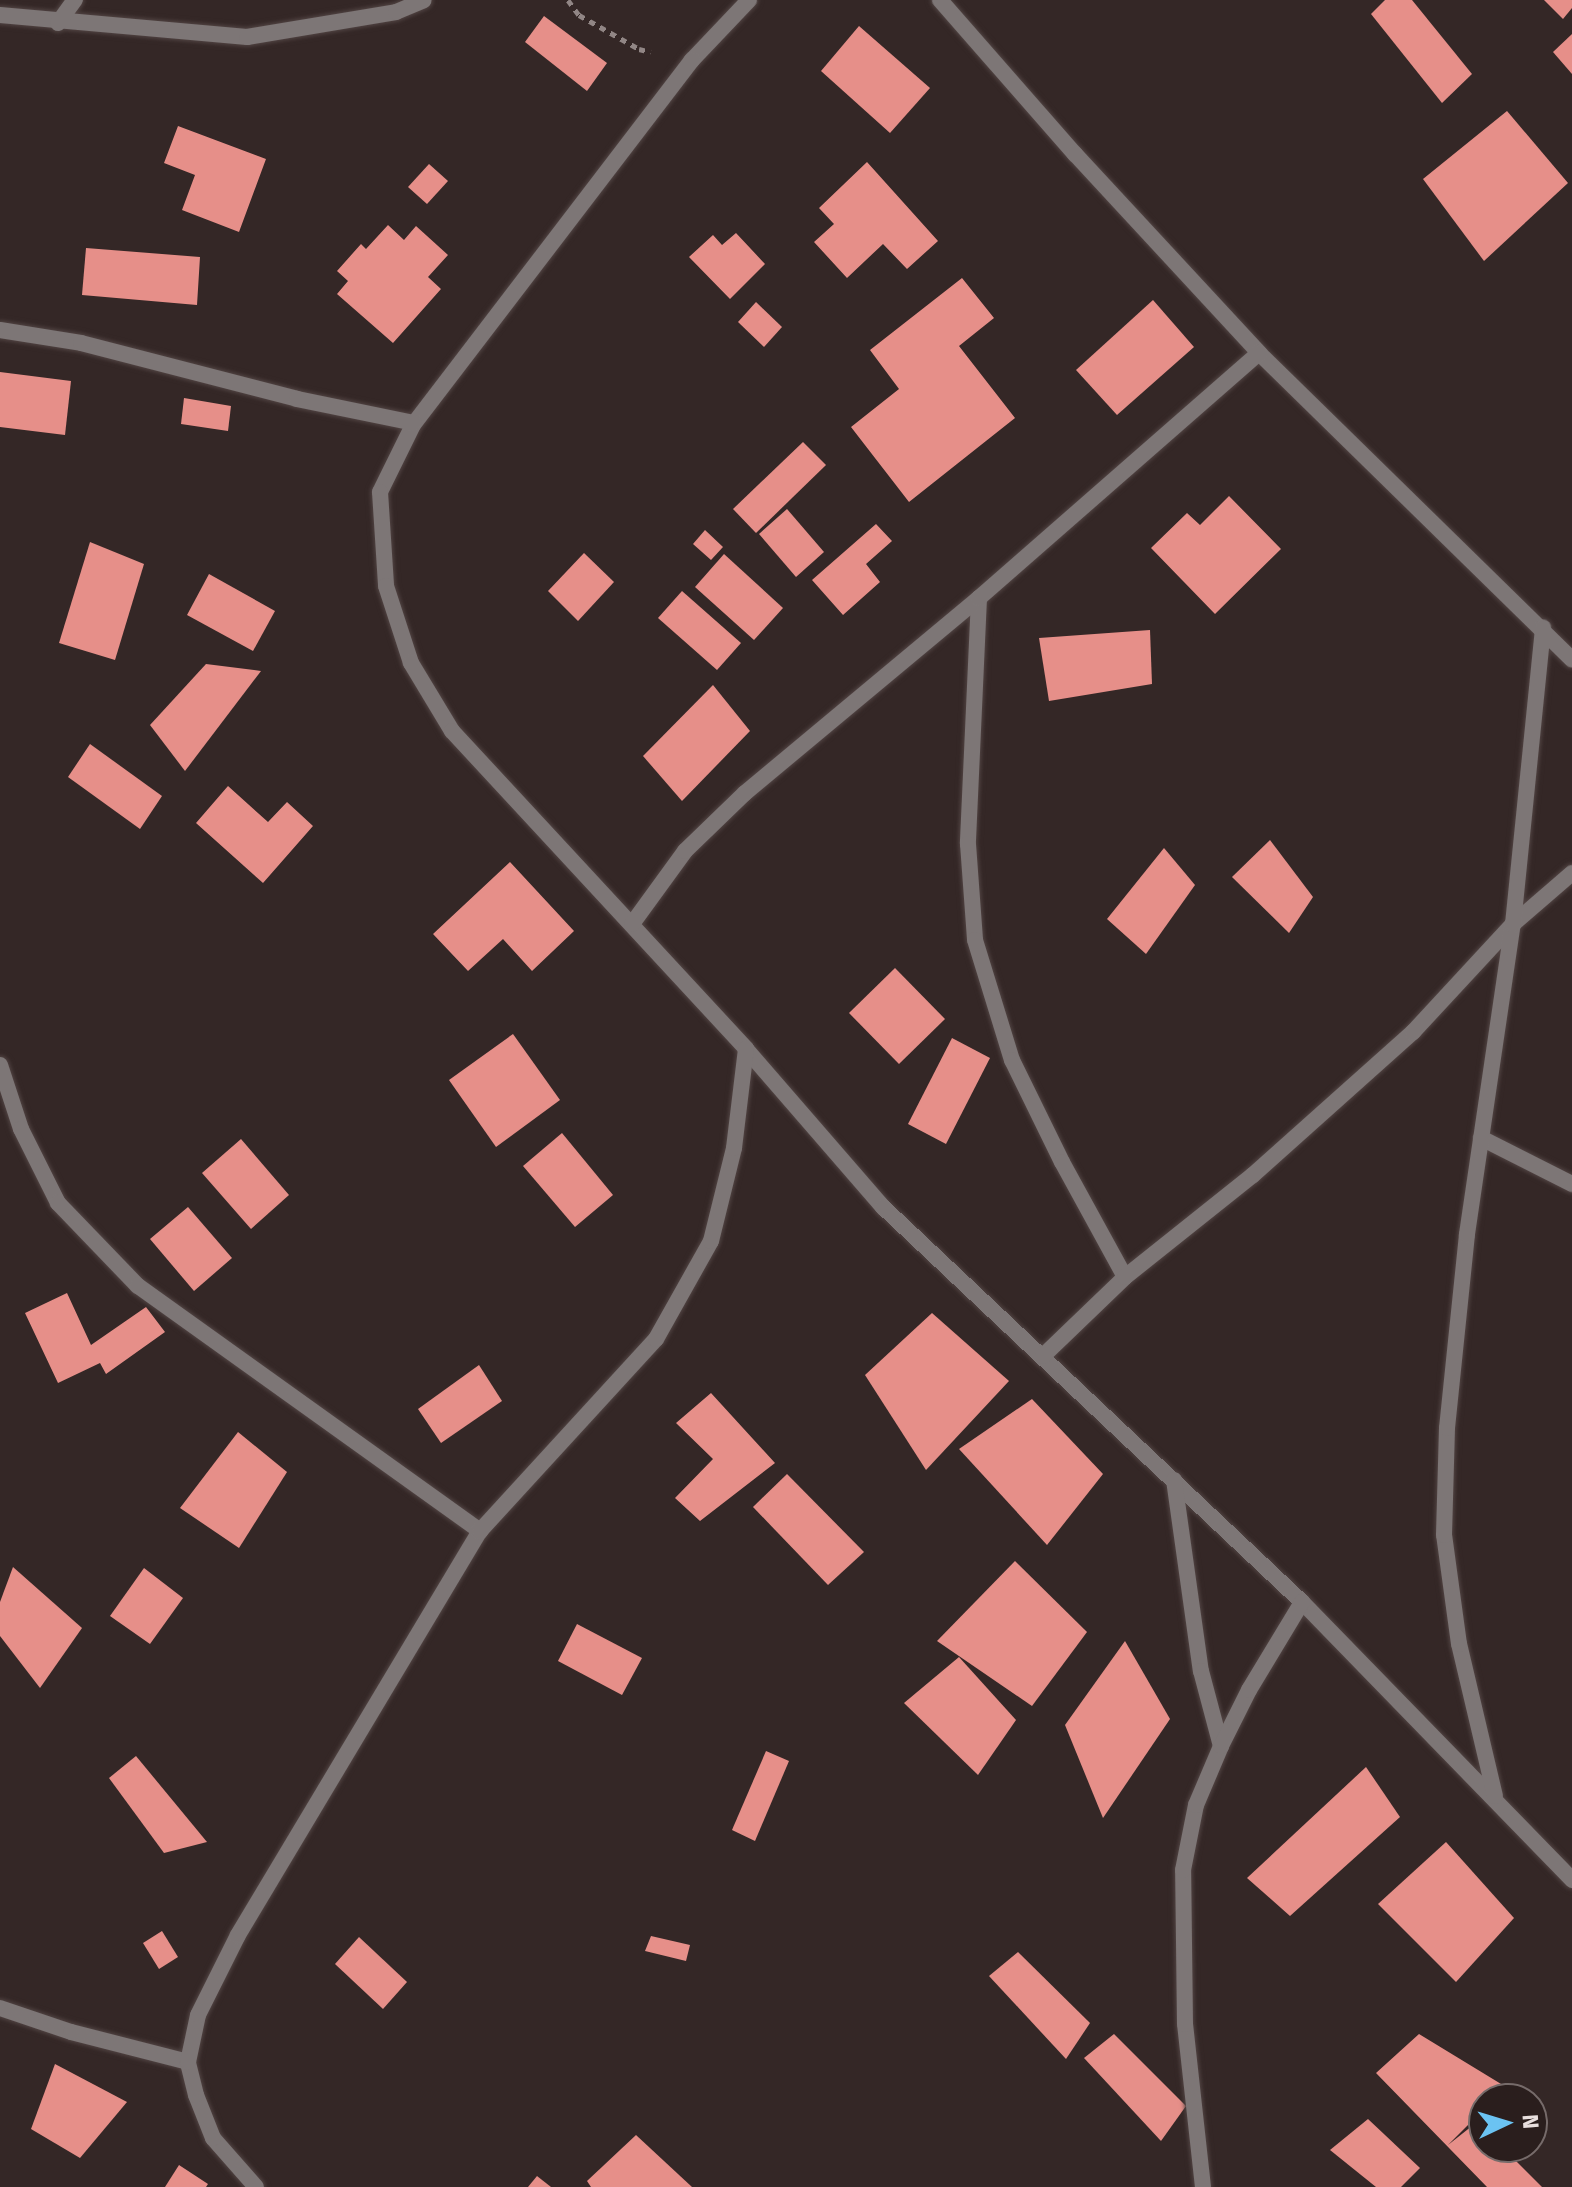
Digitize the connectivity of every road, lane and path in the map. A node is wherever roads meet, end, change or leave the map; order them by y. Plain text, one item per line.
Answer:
1 (75, 0) edge
2 (424, 0) edge
3 (568, 0) edge
4 (749, 0) edge
5 (940, 0) edge
6 (390, 6) edge
7 (0, 15) edge
8 (58, 23) junction
9 (692, 60) junction
10 (0, 330) edge
11 (1259, 353) junction
12 (414, 423) junction
13 (979, 598) junction
14 (1543, 628) junction
15 (1572, 659) edge
16 (1572, 873) edge
17 (632, 924) junction
18 (1513, 924) junction
19 (746, 1049) junction
20 (0, 1065) edge
21 (1481, 1138) junction
22 (1572, 1184) edge
23 (1125, 1277) junction
24 (1043, 1356) junction
25 (1174, 1480) junction
26 (480, 1531) junction
27 (1302, 1602) junction
28 (1221, 1746) junction
29 (1495, 1797) junction
30 (1572, 1880) edge
31 (0, 2008) edge
32 (188, 2062) junction
33 (256, 2187) edge
34 (1203, 2187) edge

1 - 8 street
2 - 6 street
3 - 9 path
4 - 9 street
5 - 11 street
6 - 8 street
7 - 8 street
9 - 12 street
10 - 12 street
11 - 13 street
11 - 14 street
12 - 17 street
13 - 17 street
13 - 23 street
14 - 15 street
14 - 18 street
16 - 18 street
17 - 19 street
18 - 21 street
18 - 23 street
19 - 24 street
19 - 26 street
20 - 26 street
21 - 22 street
21 - 29 street
23 - 24 street
24 - 25 street
25 - 27 street
25 - 28 street
26 - 32 street
27 - 28 street
27 - 29 street
28 - 34 street
29 - 30 street
31 - 32 street
32 - 33 street

